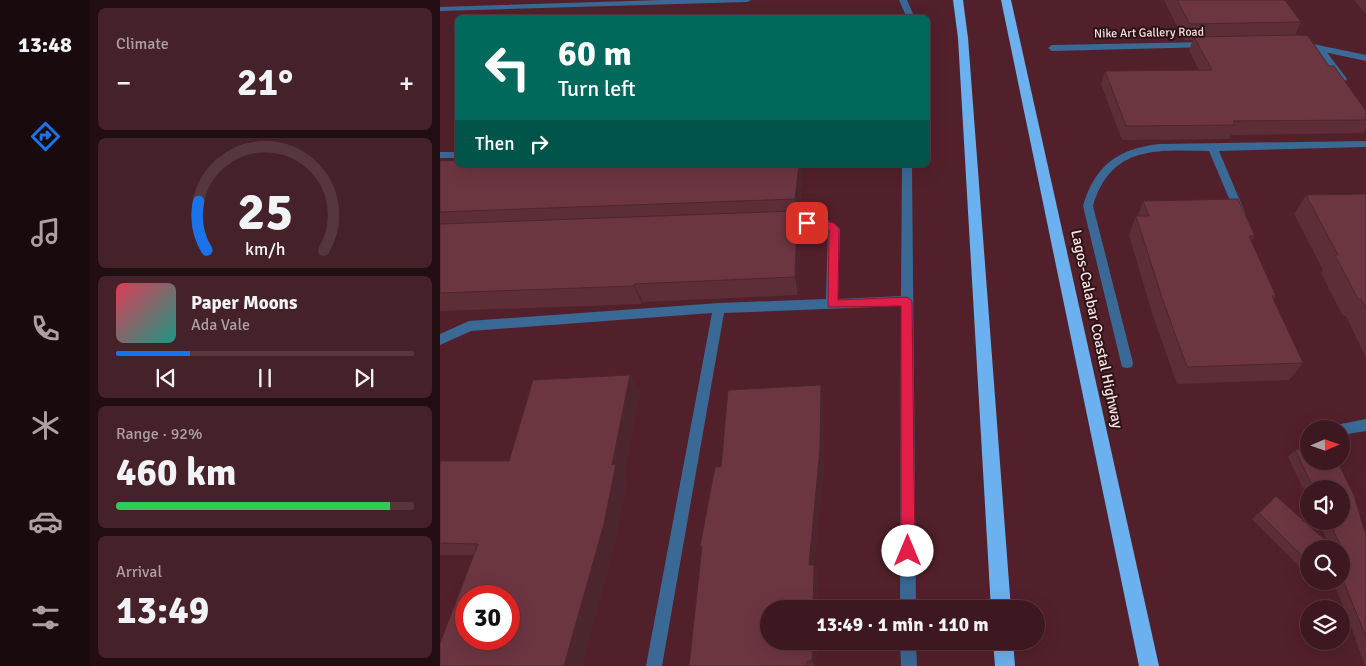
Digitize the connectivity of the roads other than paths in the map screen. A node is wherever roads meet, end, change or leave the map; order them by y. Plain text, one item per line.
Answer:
1 (747, 0) edge
2 (904, 0) edge
3 (958, 0) edge
4 (1006, 0) edge
5 (644, 2) edge
6 (440, 9) edge
7 (910, 15) edge
8 (1287, 43) edge
9 (1220, 44) edge
10 (1052, 48) dead end
11 (1320, 49) junction
12 (1366, 58) edge
13 (1349, 89) edge
14 (1366, 144) edge
15 (1213, 148) junction
16 (440, 155) edge
17 (455, 155) edge
18 (907, 167) edge
19 (767, 224) edge
20 (1246, 229) edge
21 (907, 301) junction
22 (832, 304) junction
23 (719, 308) junction
24 (440, 340) edge
25 (1127, 363) dead end
26 (1366, 425) edge
27 (1350, 428) edge
28 (908, 600) edge
29 (1000, 600) edge
30 (908, 650) edge
31 (1004, 650) edge
32 (654, 666) edge
33 (909, 666) edge
34 (1005, 666) edge
35 (1149, 666) edge

1 - 5 street
2 - 7 street
3 - 29 highway
4 - 35 highway, Lagos-Calabar Coastal Highway
5 - 6 street
8 - 11 street
9 - 10 street, Nike Art Gallery Road
11 - 12 street
11 - 13 street
14 - 15 street
15 - 20 street
15 - 25 street
16 - 17 street
18 - 21 street
19 - 22 street
21 - 22 street
21 - 28 street
22 - 23 street
23 - 24 street
23 - 32 street
26 - 27 street
30 - 33 street
31 - 34 highway

